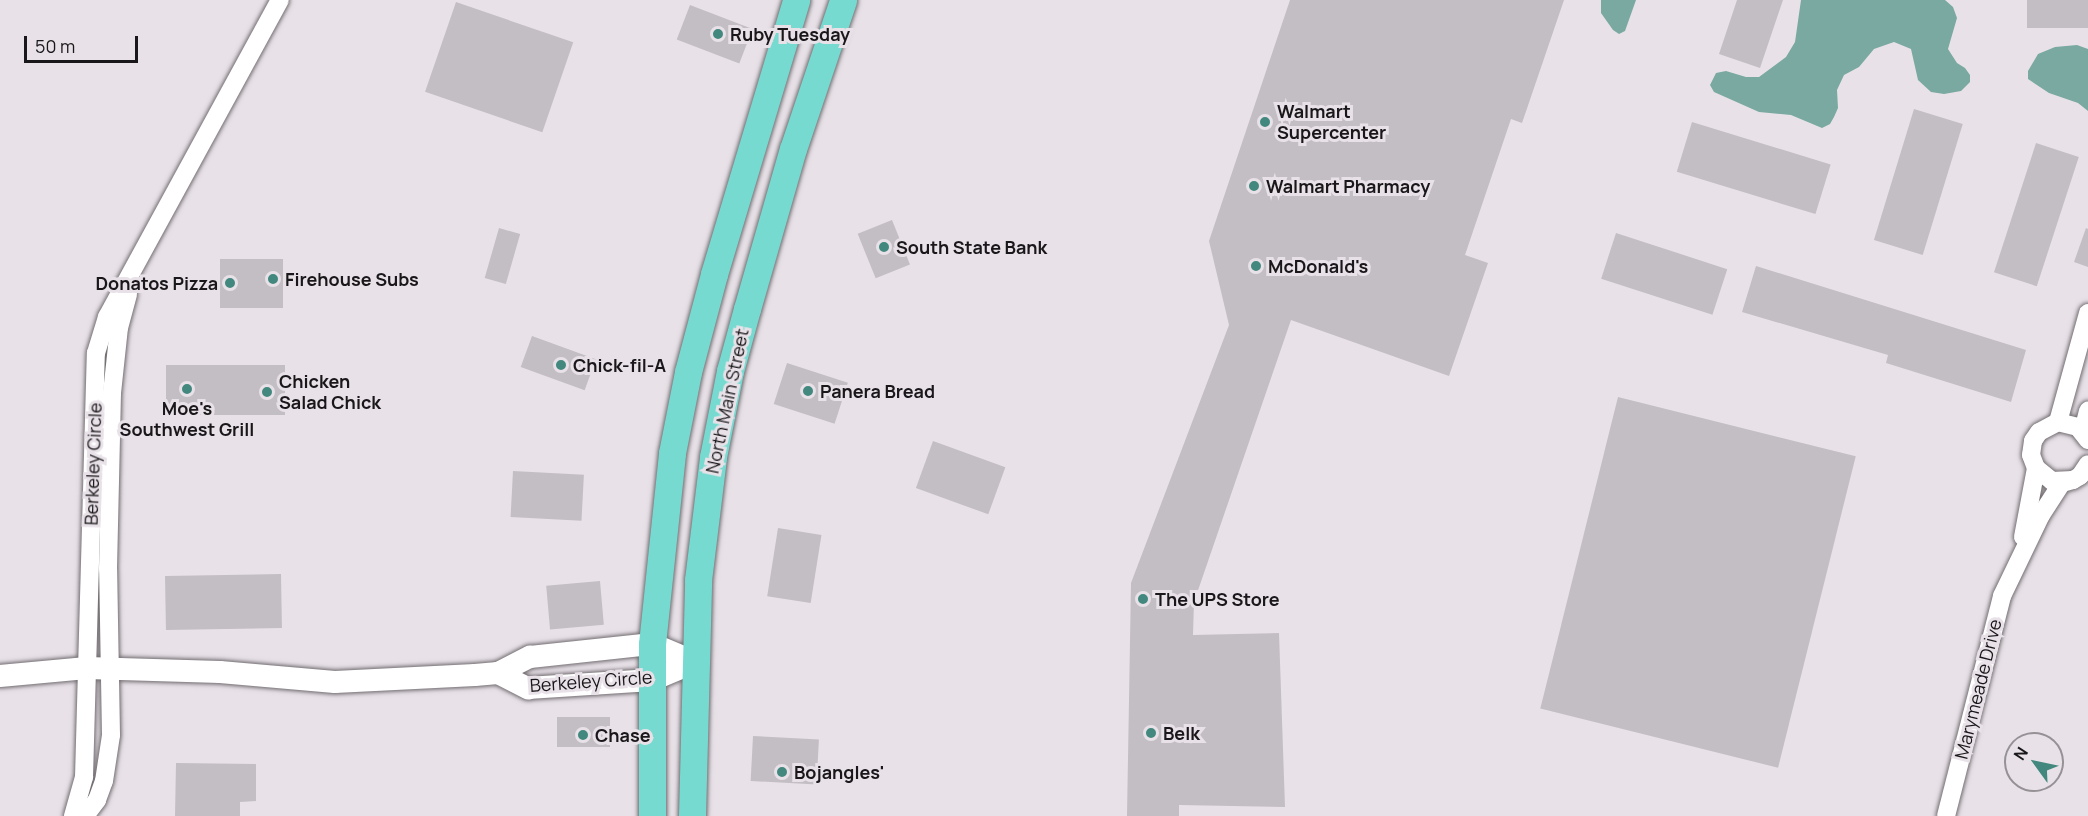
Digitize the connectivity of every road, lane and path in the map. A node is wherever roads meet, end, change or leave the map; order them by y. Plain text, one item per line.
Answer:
1 (280, 0) edge
2 (796, 0) edge
3 (843, 0) edge
4 (135, 270) junction
5 (2088, 313) edge
6 (2088, 411) edge
7 (2058, 422) junction
8 (2086, 435) edge
9 (2036, 468) junction
10 (2084, 470) edge
11 (2018, 564) junction
12 (652, 644) junction
13 (695, 662) junction
14 (87, 668) junction
15 (110, 670) junction
16 (498, 673) junction
17 (0, 676) edge
18 (652, 680) junction
19 (73, 816) edge
20 (85, 816) edge
21 (652, 816) edge
22 (692, 816) edge
23 (1946, 816) edge

1 - 4 street, Berkeley Circle
2 - 12 main road
3 - 13 main road, North Main Street
4 - 14 street, Berkeley Circle
4 - 15 street, Berkeley Circle
5 - 7 street
6 - 8 street
7 - 8 street
7 - 9 street, Marymeade Drive
9 - 10 street
9 - 11 street, Marymeade Drive
10 - 11 street, Marymeade Drive
11 - 23 street, Marymeade Drive
12 - 13 street, Berkeley Circle
12 - 16 street, Berkeley Circle
12 - 18 main road
13 - 18 street, Berkeley Circle
13 - 22 main road, North Main Street
14 - 15 street, Berkeley Circle
14 - 17 street, Berkeley Circle
14 - 19 street, Berkeley Circle
15 - 16 street, Berkeley Circle
15 - 20 street, Berkeley Circle
16 - 18 street, Berkeley Circle
18 - 21 main road

